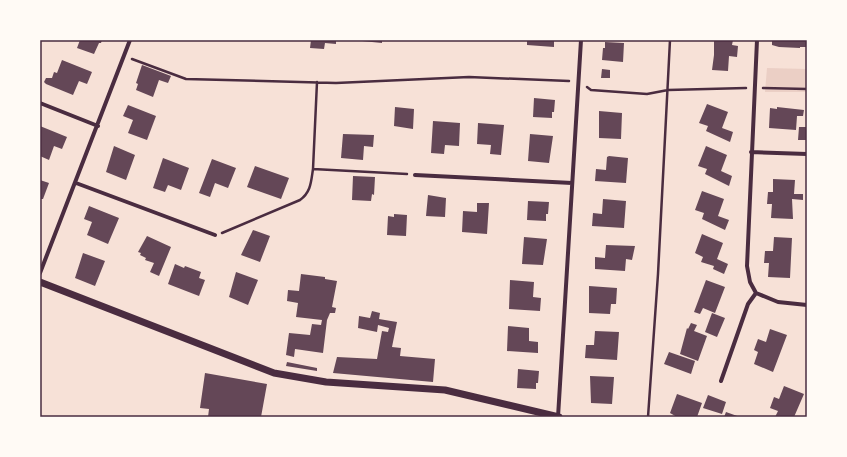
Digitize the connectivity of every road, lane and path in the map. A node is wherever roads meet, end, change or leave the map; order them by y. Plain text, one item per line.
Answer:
1 (130, 40) edge
2 (581, 40) edge
3 (670, 40) edge
4 (757, 40) edge
5 (124, 56) junction
6 (317, 82) junction
7 (578, 82) junction
8 (754, 88) junction
9 (668, 90) junction
10 (807, 90) edge
11 (40, 103) edge
12 (98, 126) junction
13 (751, 152) junction
14 (807, 154) edge
15 (313, 169) junction
16 (415, 175) joint
17 (76, 183) junction
18 (572, 183) junction
19 (215, 235) joint
20 (40, 273) edge
21 (40, 282) edge
22 (756, 293) junction
23 (807, 305) edge
24 (721, 382) dead end
25 (558, 417) edge
26 (648, 417) edge

1 - 5 street
2 - 7 street
3 - 9 path
4 - 8 street
5 - 6 path
5 - 12 street
6 - 7 path
6 - 15 path
7 - 9 path
7 - 18 street
8 - 9 path
8 - 10 path
8 - 13 street
9 - 26 path
11 - 12 street
12 - 17 street
13 - 14 street
13 - 22 street
15 - 16 path
15 - 19 path
16 - 18 street
17 - 19 street
17 - 20 street
18 - 25 street
21 - 25 street
22 - 23 street
22 - 24 street

